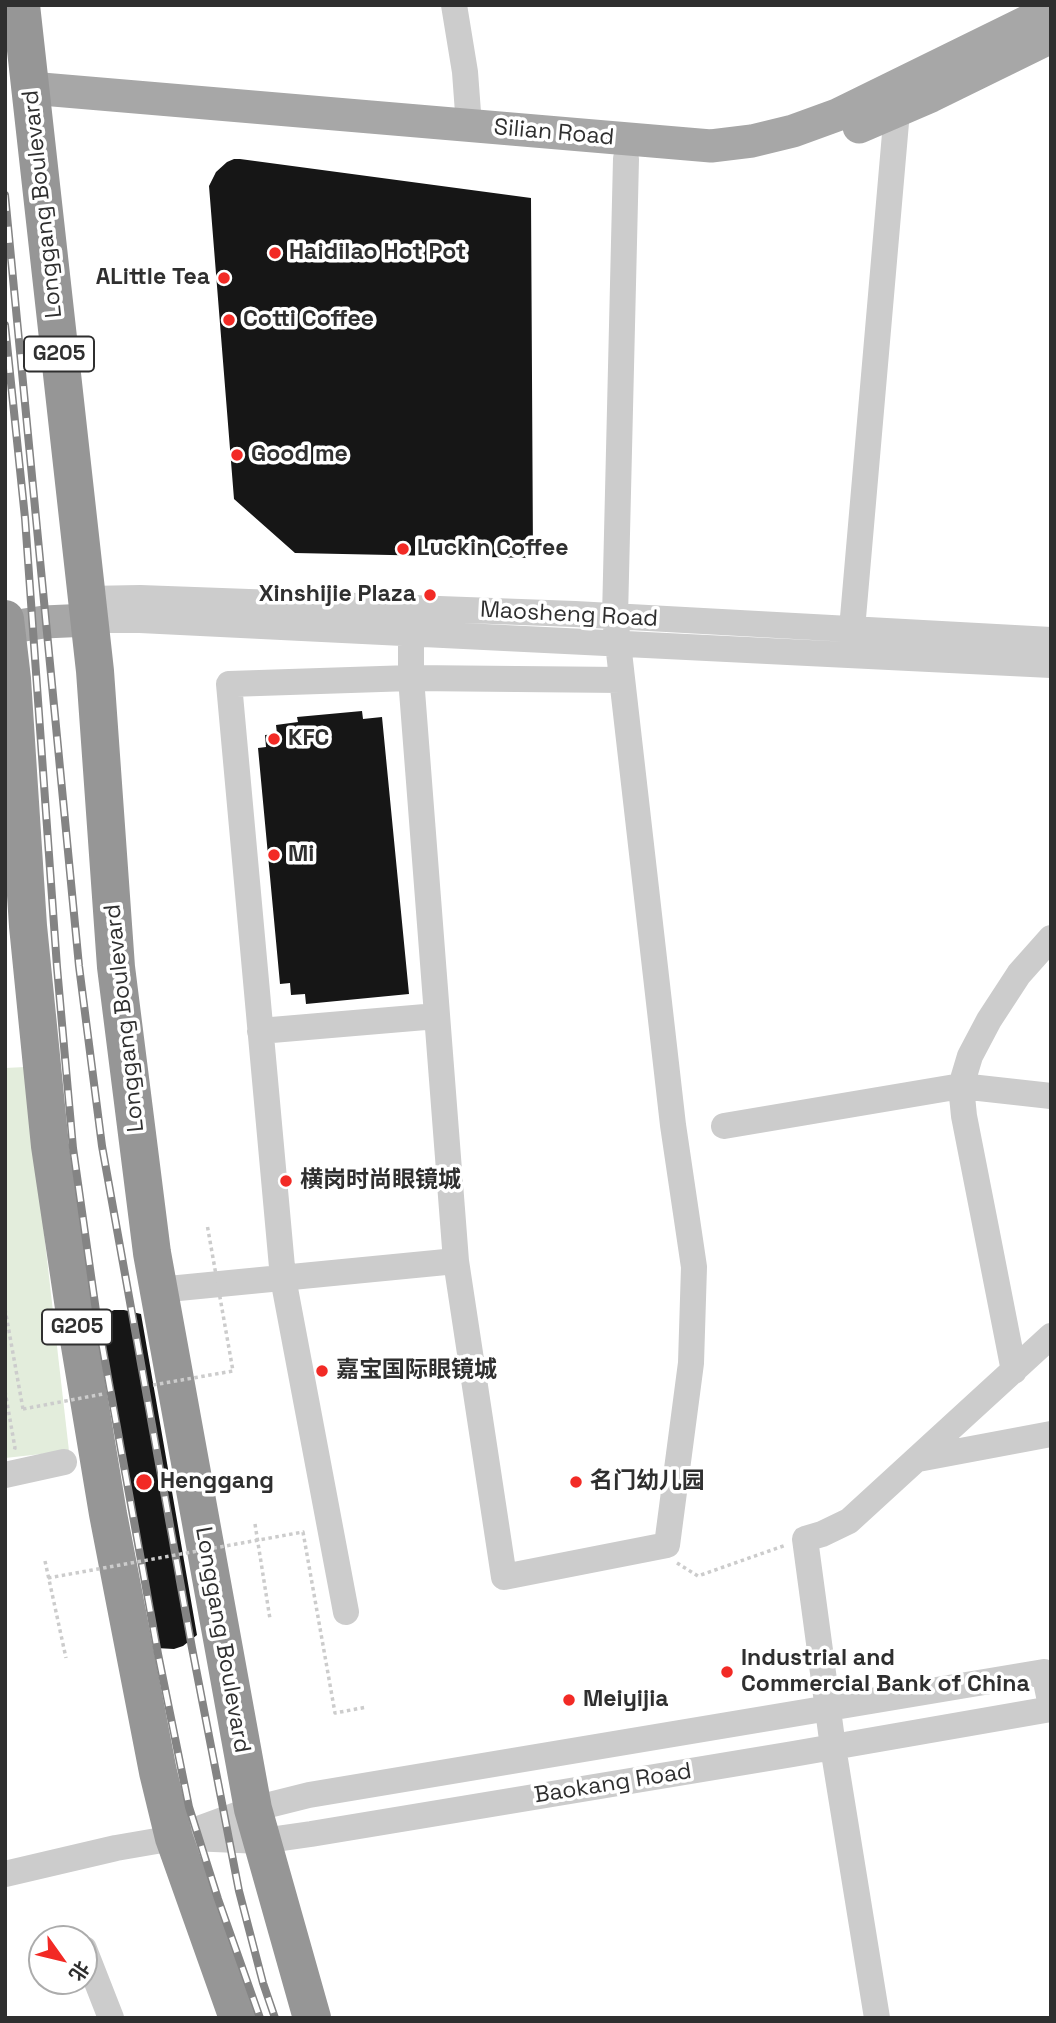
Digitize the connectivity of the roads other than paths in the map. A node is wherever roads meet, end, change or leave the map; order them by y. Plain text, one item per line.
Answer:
1 (21, 5) edge
2 (454, 5) edge
3 (1051, 10) edge
4 (1051, 37) edge
5 (31, 98) junction
6 (896, 98) junction
7 (469, 126) junction
8 (626, 159) junction
9 (5, 606) edge
10 (88, 609) junction
11 (615, 617) junction
12 (5, 619) edge
13 (6, 628) edge
14 (852, 629) junction
15 (411, 633) junction
16 (1051, 640) edge
17 (618, 643) junction
18 (1051, 665) edge
19 (411, 678) junction
20 (622, 680) junction
21 (1051, 938) edge
22 (438, 1016) junction
23 (260, 1031) junction
24 (961, 1086) junction
25 (1051, 1096) edge
26 (724, 1126) dead end
27 (456, 1261) junction
28 (283, 1278) junction
29 (158, 1290) junction
30 (1051, 1336) edge
31 (1014, 1371) junction
32 (1051, 1434) edge
33 (918, 1459) junction
34 (64, 1462) dead end
35 (8, 1465) edge
36 (346, 1612) dead end
37 (827, 1708) junction
38 (1051, 1708) edge
39 (833, 1747) junction
40 (258, 1825) junction
41 (174, 1838) junction
42 (5, 1874) edge
43 (98, 1985) edge
44 (111, 2018) edge
45 (238, 2018) edge
46 (313, 2018) edge
47 (877, 2018) edge

1 - 5 highway, Longgang Boulevard / G205
2 - 7 street
3 - 6 main road, Silian Road
4 - 6 main road, Silian Road
5 - 7 main road, Silian Road
5 - 8 main road, Silian Road
5 - 10 highway, Longgang Boulevard / G205
6 - 7 main road, Silian Road
6 - 8 main road, Silian Road
6 - 14 street
8 - 11 street
9 - 10 main road
10 - 11 street, Maosheng Road
10 - 13 main road
10 - 15 street, Maosheng Road
10 - 29 highway, Longgang Boulevard / G205
11 - 14 street, Maosheng Road
11 - 17 street
12 - 13 highway, G205
13 - 41 highway, G205
14 - 16 street, Maosheng Road
15 - 17 street, Maosheng Road
15 - 19 street
17 - 18 street, Maosheng Road
17 - 20 street
19 - 20 street
19 - 22 street
19 - 23 street
20 - 27 street
21 - 24 street
22 - 23 street
22 - 27 street
23 - 28 street
24 - 25 street
24 - 26 street
24 - 31 street
27 - 28 street
28 - 29 street
28 - 36 street
29 - 40 highway, Longgang Boulevard / G205
30 - 31 street
31 - 33 street
32 - 33 street
33 - 37 street
34 - 35 street
37 - 38 street, Baokang Road
37 - 39 street
37 - 40 street, Baokang Road
38 - 39 street, Baokang Road
39 - 40 street, Baokang Road
39 - 47 street
40 - 41 street, Baokang Road
40 - 46 highway, Longgang Boulevard / G205
41 - 42 street, Baokang Road
41 - 45 highway, G205
43 - 44 street

